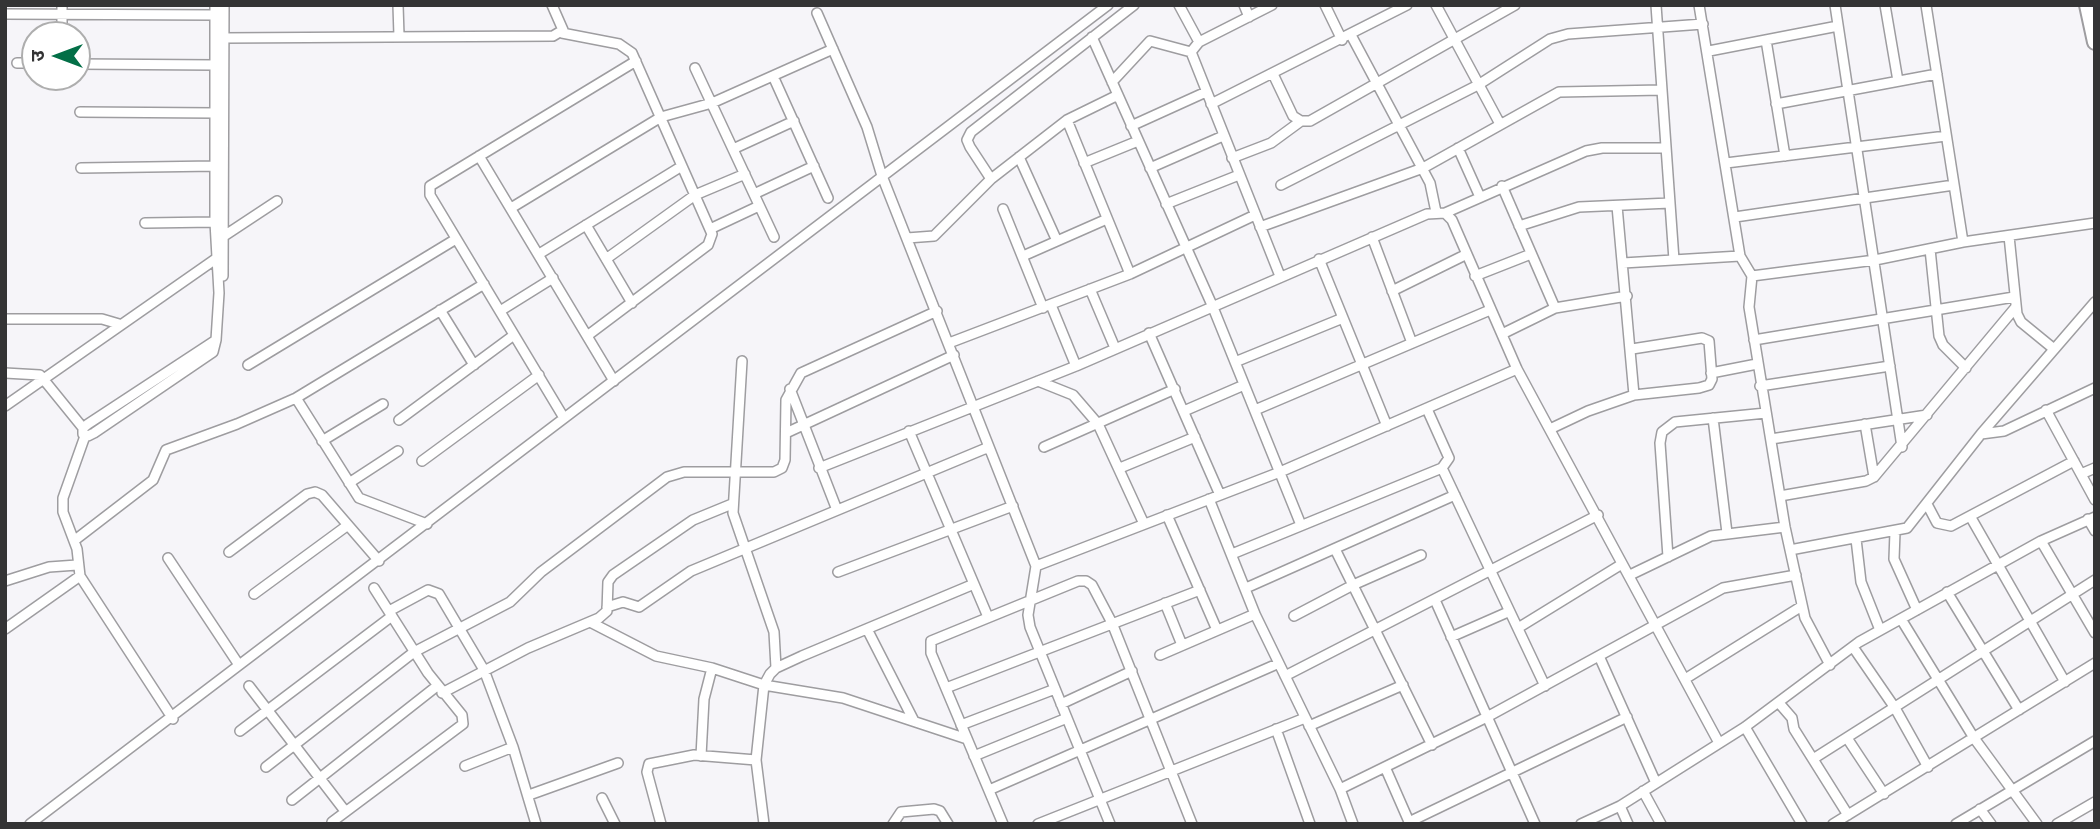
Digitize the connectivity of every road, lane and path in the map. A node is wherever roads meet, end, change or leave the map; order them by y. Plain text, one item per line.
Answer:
1 (224, 5) edge
2 (398, 5) edge
3 (552, 5) edge
4 (1108, 5) edge
5 (1134, 5) edge
6 (1180, 5) edge
7 (1244, 5) edge
8 (1272, 5) edge
9 (1325, 5) edge
10 (1407, 5) edge
11 (1436, 5) edge
12 (1515, 5) edge
13 (1656, 5) edge
14 (1699, 5) edge
15 (1835, 5) edge
16 (1885, 5) edge
17 (1926, 5) edge
18 (2087, 5) edge
19 (62, 10) edge
20 (215, 10) edge
21 (817, 13) dead end
22 (5, 14) edge
23 (1249, 17) junction
24 (1703, 24) junction
25 (1838, 26) junction
26 (1658, 28) junction
27 (562, 33) junction
28 (1351, 35) junction
29 (399, 36) junction
30 (1092, 37) junction
31 (224, 38) junction
32 (1342, 40) junction
33 (1454, 40) junction
34 (1766, 40) junction
35 (1199, 42) junction
36 (2095, 42) edge
37 (833, 49) junction
38 (1709, 51) junction
39 (1191, 52) junction
40 (636, 61) junction
41 (17, 63) dead end
42 (21, 63) edge
43 (91, 64) edge
44 (214, 65) junction
45 (695, 68) dead end
46 (1273, 74) junction
47 (1937, 74) junction
48 (774, 76) junction
49 (1898, 81) junction
50 (1112, 82) junction
51 (1377, 82) junction
52 (1478, 85) junction
53 (1662, 90) junction
54 (1848, 91) junction
55 (1206, 92) junction
56 (1118, 95) junction
57 (712, 103) junction
58 (1211, 104) junction
59 (1776, 104) junction
60 (80, 112) dead end
61 (215, 113) junction
62 (661, 117) junction
63 (1067, 120) junction
64 (794, 121) junction
65 (1301, 121) junction
66 (1401, 123) junction
67 (1500, 124) junction
68 (1131, 126) junction
69 (1223, 136) junction
70 (1947, 136) junction
71 (1138, 141) junction
72 (1857, 147) junction
73 (1458, 148) junction
74 (1666, 148) junction
75 (733, 149) junction
76 (479, 156) junction
77 (1784, 156) junction
78 (1020, 157) junction
79 (1232, 158) junction
80 (1084, 163) junction
81 (1726, 163) junction
82 (215, 166) junction
83 (682, 166) junction
84 (814, 166) junction
85 (81, 168) dead end
86 (1150, 168) junction
87 (1423, 168) junction
88 (745, 174) junction
89 (1239, 175) junction
90 (882, 176) junction
91 (991, 179) junction
92 (1281, 185) dead end
93 (1954, 185) junction
94 (1502, 186) junction
95 (754, 194) junction
96 (695, 195) junction
97 (1480, 197) junction
98 (828, 198) dead end
99 (1865, 198) junction
100 (277, 201) dead end
101 (1670, 203) junction
102 (1166, 204) junction
103 (759, 206) junction
104 (1618, 206) junction
105 (511, 208) junction
106 (1003, 209) dead end
107 (1440, 212) junction
108 (1255, 215) junction
109 (1735, 217) junction
110 (1107, 219) junction
111 (215, 222) junction
112 (145, 223) dead end
113 (2095, 223) edge
114 (586, 225) junction
115 (1519, 226) junction
116 (1260, 227) junction
117 (710, 229) junction
118 (224, 236) junction
119 (2009, 236) junction
120 (774, 237) dead end
121 (1372, 237) junction
122 (907, 238) junction
123 (456, 239) junction
124 (1057, 241) junction
125 (1963, 242) junction
126 (1186, 249) junction
127 (1930, 250) junction
128 (539, 254) junction
129 (1531, 254) junction
130 (1465, 255) junction
131 (1023, 256) junction
132 (1740, 256) junction
133 (216, 258) junction
134 (606, 259) junction
135 (1320, 259) junction
136 (1674, 260) junction
137 (1875, 260) junction
138 (1623, 263) junction
139 (1130, 274) junction
140 (1280, 276) junction
141 (1475, 276) junction
142 (1752, 276) junction
143 (554, 278) junction
144 (484, 284) junction
145 (1090, 289) junction
146 (1392, 291) junction
147 (219, 293) junction
148 (1627, 296) junction
149 (2095, 302) edge
150 (632, 303) junction
151 (2015, 303) junction
152 (1212, 305) junction
153 (1047, 306) junction
154 (1555, 308) junction
155 (1936, 308) junction
156 (440, 310) junction
157 (1490, 310) junction
158 (500, 311) junction
159 (937, 311) junction
160 (1343, 318) junction
161 (5, 319) edge
162 (1884, 319) junction
163 (119, 324) junction
164 (1149, 334) junction
165 (1502, 334) junction
166 (514, 335) junction
167 (587, 336) junction
168 (1754, 340) junction
169 (949, 343) junction
170 (1412, 343) junction
171 (1115, 348) junction
172 (1632, 349) junction
173 (2054, 349) junction
174 (954, 355) junction
175 (742, 361) dead end
176 (1235, 362) junction
177 (1362, 364) junction
178 (1757, 364) junction
179 (248, 365) dead end
180 (474, 365) junction
181 (1076, 366) junction
182 (1890, 366) junction
183 (1966, 368) junction
184 (1517, 369) junction
185 (5, 373) edge
186 (1711, 373) junction
187 (539, 375) junction
188 (44, 380) junction
189 (614, 381) junction
190 (1038, 381) junction
191 (1244, 385) junction
192 (1760, 386) junction
193 (790, 388) junction
194 (2095, 388) edge
195 (1175, 389) junction
196 (1634, 395) junction
197 (296, 398) junction
198 (383, 404) dead end
199 (974, 405) junction
200 (5, 406) edge
201 (1427, 408) junction
202 (2046, 410) junction
203 (1184, 411) junction
204 (1255, 411) junction
205 (1766, 413) junction
206 (1927, 415) junction
207 (564, 418) junction
208 (1713, 418) junction
209 (1898, 419) junction
210 (399, 420) dead end
211 (1098, 424) junction
212 (1865, 424) junction
213 (804, 425) junction
214 (1387, 426) junction
215 (1552, 428) junction
216 (909, 431) junction
217 (84, 432) junction
218 (786, 433) junction
219 (1981, 434) junction
220 (1195, 437) junction
221 (1771, 439) junction
222 (322, 441) junction
223 (989, 447) junction
224 (1044, 447) dead end
225 (1902, 447) junction
226 (398, 452) dead end
227 (422, 461) dead end
228 (2074, 461) junction
229 (1120, 467) junction
230 (820, 468) junction
231 (1442, 468) junction
232 (2095, 468) edge
233 (1280, 472) junction
234 (734, 473) junction
235 (926, 473) junction
236 (2081, 474) junction
237 (1874, 477) junction
238 (349, 483) junction
239 (1220, 495) junction
240 (1455, 495) junction
241 (1780, 496) junction
242 (1209, 499) junction
243 (2095, 500) edge
244 (732, 504) junction
245 (1013, 506) junction
246 (1928, 506) junction
247 (837, 510) junction
248 (1167, 515) junction
249 (1598, 515) junction
250 (1970, 516) junction
251 (2091, 518) edge
252 (427, 524) junction
253 (1144, 524) junction
254 (348, 525) junction
255 (1301, 525) junction
256 (1785, 527) junction
257 (950, 529) junction
258 (2095, 531) edge
259 (1895, 532) junction
260 (1727, 533) junction
261 (1856, 539) junction
262 (75, 540) junction
263 (2041, 541) junction
264 (746, 549) junction
265 (1335, 549) junction
266 (1790, 550) junction
267 (229, 552) dead end
268 (1232, 554) junction
269 (1421, 555) dead end
270 (1668, 557) junction
271 (168, 558) dead end
272 (379, 561) junction
273 (1622, 564) junction
274 (77, 565) junction
275 (1996, 565) junction
276 (1036, 566) junction
277 (838, 572) dead end
278 (1491, 572) junction
279 (1630, 575) junction
280 (1796, 575) junction
281 (80, 576) junction
282 (2095, 580) edge
283 (5, 581) edge
284 (974, 584) junction
285 (1353, 585) junction
286 (374, 587) dead end
287 (1246, 588) junction
288 (1200, 590) junction
289 (1947, 592) junction
290 (254, 594) dead end
291 (2072, 595) junction
292 (1031, 600) junction
293 (1435, 600) junction
294 (1165, 603) junction
295 (1802, 606) junction
296 (607, 607) junction
297 (1917, 610) junction
298 (1508, 612) junction
299 (390, 613) junction
300 (1255, 614) junction
301 (1293, 616) dead end
302 (988, 617) junction
303 (1901, 619) junction
304 (590, 622) junction
305 (1112, 623) junction
306 (1656, 623) junction
307 (2030, 623) junction
308 (459, 628) junction
309 (1518, 628) junction
310 (5, 629) edge
311 (867, 629) junction
312 (1217, 630) junction
313 (1376, 631) junction
314 (1880, 631) junction
315 (2095, 634) edge
316 (1451, 638) junction
317 (1182, 645) junction
318 (1853, 647) junction
319 (1038, 651) junction
320 (414, 652) junction
321 (1984, 652) junction
322 (1160, 655) dead end
323 (1599, 656) junction
324 (2095, 663) edge
325 (1278, 664) junction
326 (239, 665) junction
327 (1830, 665) junction
328 (712, 668) junction
329 (776, 668) junction
330 (484, 670) junction
331 (1132, 671) junction
332 (1285, 676) junction
333 (1685, 678) junction
334 (1937, 681) junction
335 (2065, 682) junction
336 (764, 685) junction
337 (1403, 685) junction
338 (249, 686) dead end
339 (1545, 686) junction
340 (946, 688) junction
341 (1055, 689) junction
342 (440, 690) junction
343 (1779, 703) junction
344 (1061, 704) junction
345 (1895, 708) junction
346 (2019, 710) junction
347 (267, 711) junction
348 (1487, 717) junction
349 (1627, 717) junction
350 (1067, 718) junction
351 (1152, 718) junction
352 (173, 719) junction
353 (914, 721) junction
354 (1307, 722) junction
355 (961, 725) junction
356 (1745, 727) junction
357 (1276, 729) junction
358 (240, 731) dead end
359 (1847, 738) junction
360 (1974, 738) junction
361 (967, 739) junction
362 (2095, 741) edge
363 (1719, 743) junction
364 (294, 745) junction
365 (1432, 745) junction
366 (513, 747) junction
367 (1080, 751) junction
368 (974, 755) junction
369 (701, 756) junction
370 (1813, 759) junction
371 (756, 760) junction
372 (618, 762) dead end
373 (465, 766) dead end
374 (1928, 766) junction
375 (266, 767) dead end
376 (1385, 767) junction
377 (1172, 769) junction
378 (1512, 773) junction
379 (320, 779) junction
380 (1656, 783) junction
381 (1340, 789) junction
382 (989, 790) junction
383 (2010, 790) junction
384 (1643, 791) junction
385 (1884, 794) junction
386 (529, 795) junction
387 (1099, 797) junction
388 (602, 798) dead end
389 (292, 800) dead end
390 (2095, 802) edge
391 (1619, 806) junction
392 (1980, 809) junction
393 (345, 811) junction
394 (1848, 815) junction
395 (332, 821) dead end
396 (764, 822) edge
397 (1410, 823) edge
398 (30, 824) edge
399 (536, 824) edge
400 (615, 824) edge
401 (661, 824) edge
402 (751, 824) edge
403 (893, 824) edge
404 (948, 824) edge
405 (1003, 824) edge
406 (1038, 824) edge
407 (1110, 824) edge
408 (1192, 824) edge
409 (1310, 824) edge
410 (1353, 824) edge
411 (1535, 824) edge
412 (1581, 824) edge
413 (1628, 824) edge
414 (1661, 824) edge
415 (1802, 824) edge
416 (1833, 824) edge
417 (1956, 824) edge
418 (1991, 824) edge
419 (2037, 824) edge
420 (2057, 824) edge

1 - 31 street
2 - 29 street
3 - 27 street
4 - 90 street
5 - 30 street
6 - 35 street
7 - 23 street
8 - 23 street
9 - 32 street
10 - 28 street
11 - 33 street
12 - 33 street
13 - 26 street
14 - 24 street
15 - 25 street
16 - 49 street
17 - 47 street
18 - 36 main road
19 - 20 street
19 - 22 street
20 - 44 street
21 - 37 street
23 - 35 street
24 - 26 street
24 - 38 street
25 - 34 street
25 - 54 street
26 - 52 street
26 - 53 street
27 - 29 street
27 - 40 street
28 - 32 street
28 - 51 street
29 - 31 street
30 - 50 street
30 - 91 street
31 - 118 street
32 - 46 street
33 - 51 street
33 - 52 street
34 - 38 street
34 - 59 street
35 - 39 street
37 - 48 street
37 - 90 street
38 - 81 street
39 - 50 street
39 - 55 street
40 - 62 street
40 - 76 street
41 - 42 street
43 - 44 street
44 - 61 street
45 - 57 street
46 - 58 street
46 - 65 street
47 - 49 street
47 - 70 street
48 - 57 street
48 - 64 street
49 - 54 street
50 - 56 street
51 - 65 street
51 - 66 street
52 - 66 street
52 - 67 street
53 - 67 street
53 - 74 street
54 - 59 street
54 - 72 street
55 - 58 street
55 - 68 street
56 - 63 street
56 - 68 street
57 - 62 street
57 - 75 street
58 - 69 street
59 - 77 street
60 - 61 street
61 - 82 street
62 - 83 street
62 - 105 street
63 - 78 street
63 - 80 street
64 - 75 street
64 - 84 street
65 - 79 street
66 - 87 street
66 - 92 street
67 - 73 street
68 - 71 street
69 - 79 street
69 - 86 street
70 - 72 street
70 - 93 street
71 - 80 street
71 - 86 street
72 - 77 street
72 - 99 street
73 - 87 street
73 - 97 street
74 - 94 street
74 - 101 street
75 - 88 street
76 - 105 street
76 - 123 street
77 - 81 street
78 - 91 street
78 - 124 street
79 - 89 street
80 - 110 street
81 - 109 street
82 - 85 street
82 - 111 street
83 - 96 street
83 - 114 street
84 - 95 street
84 - 98 street
86 - 102 street
87 - 107 street
87 - 116 street
88 - 95 street
88 - 96 street
89 - 102 street
89 - 108 street
90 - 122 street
90 - 189 street
91 - 122 street
93 - 99 street
93 - 125 street
94 - 97 street
94 - 115 street
95 - 103 street
96 - 117 street
96 - 134 street
97 - 107 street
99 - 109 street
99 - 137 street
100 - 118 street
101 - 104 street
101 - 136 street
102 - 126 street
103 - 117 street
103 - 120 street
104 - 115 street
104 - 138 street
105 - 128 street
106 - 131 street
107 - 121 street
107 - 130 street
108 - 116 street
108 - 126 street
109 - 132 street
110 - 124 street
110 - 139 street
111 - 112 street
111 - 133 street
113 - 119 street
114 - 128 street
114 - 134 street
115 - 129 street
116 - 140 street
117 - 150 street
118 - 147 street
119 - 125 street
119 - 151 street
121 - 135 street
121 - 146 street
122 - 159 street
123 - 144 street
123 - 179 street
124 - 131 street
125 - 127 street
126 - 139 street
126 - 152 street
127 - 137 street
127 - 155 street
128 - 143 street
129 - 141 street
129 - 154 street
130 - 141 street
130 - 146 street
131 - 153 street
132 - 136 street
132 - 142 street
133 - 147 street
133 - 163 street
134 - 150 street
135 - 140 street
135 - 160 street
136 - 138 street
137 - 142 street
137 - 162 street
138 - 148 street
139 - 145 street
140 - 152 street
141 - 157 street
142 - 168 street
143 - 158 street
143 - 167 street
144 - 156 street
144 - 158 street
145 - 153 street
145 - 171 street
146 - 170 street
147 - 217 street
148 - 154 street
148 - 172 street
149 - 173 street
150 - 167 street
151 - 155 street
151 - 173 street
151 - 183 street
152 - 164 street
152 - 176 street
153 - 169 street
153 - 181 street
154 - 165 street
155 - 162 street
155 - 183 street
156 - 180 street
156 - 197 street
157 - 165 street
157 - 170 street
158 - 166 street
159 - 169 street
159 - 193 street
160 - 176 street
160 - 177 street
161 - 163 street
162 - 168 street
162 - 182 street
163 - 188 street
164 - 171 street
164 - 195 street
165 - 184 street
166 - 180 street
166 - 187 street
167 - 189 street
168 - 178 street
169 - 174 street
170 - 177 street
171 - 181 street
172 - 186 street
172 - 196 street
173 - 219 street
174 - 199 street
174 - 213 street
175 - 234 street
176 - 191 street
177 - 204 street
177 - 214 street
178 - 186 street
178 - 192 street
180 - 210 street
181 - 190 street
182 - 192 street
182 - 209 street
183 - 206 street
184 - 201 street
184 - 215 street
185 - 188 street
186 - 196 street
187 - 207 street
187 - 227 street
188 - 200 street
188 - 217 street
189 - 207 street
190 - 199 street
190 - 211 street
191 - 203 street
191 - 204 street
192 - 205 street
193 - 213 street
193 - 218 street
194 - 202 street
195 - 203 street
195 - 211 street
196 - 215 street
197 - 222 street
197 - 262 street
198 - 222 street
199 - 216 street
199 - 223 street
201 - 214 street
201 - 231 street
202 - 219 street
202 - 228 street
203 - 220 street
204 - 233 street
205 - 208 street
205 - 221 street
206 - 209 street
206 - 225 street
207 - 252 street
208 - 260 street
208 - 270 street
209 - 212 street
209 - 225 street
211 - 224 street
211 - 229 street
212 - 221 street
212 - 237 street
213 - 218 street
213 - 230 street
214 - 233 street
215 - 249 street
216 - 230 street
216 - 235 street
217 - 262 street
218 - 234 street
219 - 246 street
220 - 229 street
220 - 239 street
221 - 241 street
222 - 238 street
223 - 235 street
223 - 245 street
225 - 237 street
226 - 238 street
228 - 236 street
228 - 250 street
229 - 253 street
230 - 247 street
231 - 240 street
231 - 255 street
232 - 236 street
233 - 239 street
233 - 255 street
234 - 244 street
234 - 308 street
235 - 247 street
235 - 257 street
236 - 243 street
237 - 241 street
238 - 252 street
239 - 242 street
240 - 265 street
240 - 278 street
241 - 256 street
242 - 248 street
242 - 268 street
244 - 264 street
244 - 296 street
245 - 257 street
245 - 276 street
246 - 250 street
246 - 259 street
247 - 264 street
248 - 253 street
248 - 288 street
249 - 273 street
249 - 278 street
250 - 275 street
251 - 258 street
251 - 263 street
252 - 272 street
253 - 276 street
254 - 267 street
254 - 272 street
254 - 290 street
255 - 268 street
256 - 260 street
256 - 266 street
257 - 277 street
257 - 284 street
259 - 261 street
259 - 297 street
260 - 270 street
261 - 266 street
261 - 314 street
262 - 274 street
263 - 275 street
263 - 291 street
264 - 296 street
264 - 329 street
265 - 285 street
265 - 287 street
266 - 280 street
268 - 287 street
269 - 285 street
270 - 279 street
271 - 326 street
272 - 326 street
273 - 279 street
273 - 309 street
274 - 281 street
274 - 283 street
275 - 289 street
275 - 307 street
276 - 292 street
278 - 293 street
278 - 298 street
279 - 306 street
280 - 295 street
280 - 306 street
281 - 310 street
281 - 352 street
282 - 291 street
284 - 302 street
284 - 311 street
285 - 301 street
285 - 313 street
286 - 299 street
287 - 300 street
288 - 294 street
288 - 312 street
289 - 297 street
289 - 321 street
291 - 307 street
291 - 315 street
292 - 302 street
292 - 305 street
292 - 319 street
293 - 313 street
293 - 316 street
294 - 305 street
294 - 317 street
295 - 327 street
295 - 333 street
296 - 304 street
297 - 303 street
298 - 309 street
298 - 316 street
299 - 308 street
299 - 320 street
299 - 347 street
300 - 312 street
300 - 325 street
302 - 340 street
303 - 314 street
303 - 334 street
304 - 328 street
304 - 330 street
305 - 319 street
305 - 331 street
306 - 323 street
306 - 333 street
307 - 321 street
307 - 335 street
308 - 320 street
308 - 330 street
309 - 339 street
311 - 329 street
311 - 353 street
312 - 317 street
313 - 332 street
313 - 337 street
314 - 318 street
316 - 348 street
317 - 322 street
318 - 327 street
318 - 345 street
319 - 340 street
319 - 341 street
320 - 342 street
320 - 364 street
321 - 334 street
321 - 346 street
323 - 339 street
323 - 349 street
324 - 335 street
325 - 332 street
325 - 351 street
326 - 352 street
327 - 343 street
328 - 336 street
328 - 369 street
329 - 336 street
330 - 342 street
330 - 366 street
331 - 344 street
331 - 351 street
332 - 354 street
333 - 363 street
334 - 345 street
334 - 360 street
335 - 346 street
336 - 353 street
336 - 371 street
337 - 354 street
337 - 365 street
338 - 347 street
339 - 348 street
340 - 355 street
341 - 344 street
341 - 355 street
342 - 379 street
342 - 393 street
343 - 356 street
343 - 370 street
344 - 350 street
345 - 359 street
345 - 374 street
346 - 360 street
347 - 358 street
347 - 364 street
348 - 365 street
348 - 378 street
349 - 378 street
349 - 380 street
350 - 367 street
350 - 368 street
351 - 367 street
351 - 377 street
352 - 398 street
353 - 361 street
354 - 357 street
354 - 381 street
355 - 361 street
356 - 363 street
356 - 415 street
357 - 377 street
357 - 409 street
359 - 370 street
359 - 385 street
360 - 374 street
360 - 383 street
361 - 368 street
362 - 383 street
363 - 380 street
364 - 375 street
364 - 379 street
365 - 376 street
366 - 373 street
366 - 386 street
367 - 382 street
367 - 387 street
368 - 382 street
369 - 371 street
369 - 401 street
370 - 394 street
371 - 396 street
372 - 386 street
374 - 385 street
376 - 381 street
376 - 397 street
377 - 387 street
377 - 408 street
378 - 397 street
378 - 411 street
379 - 389 street
379 - 393 street
380 - 384 street
381 - 410 street
382 - 405 street
383 - 392 street
383 - 419 street
384 - 391 street
384 - 414 street
385 - 394 street
386 - 399 street
387 - 406 street
387 - 407 street
388 - 400 street
390 - 420 street
391 - 412 street
391 - 413 street
392 - 417 street
392 - 418 street
393 - 395 street
394 - 416 street
396 - 402 street
403 - 404 street

